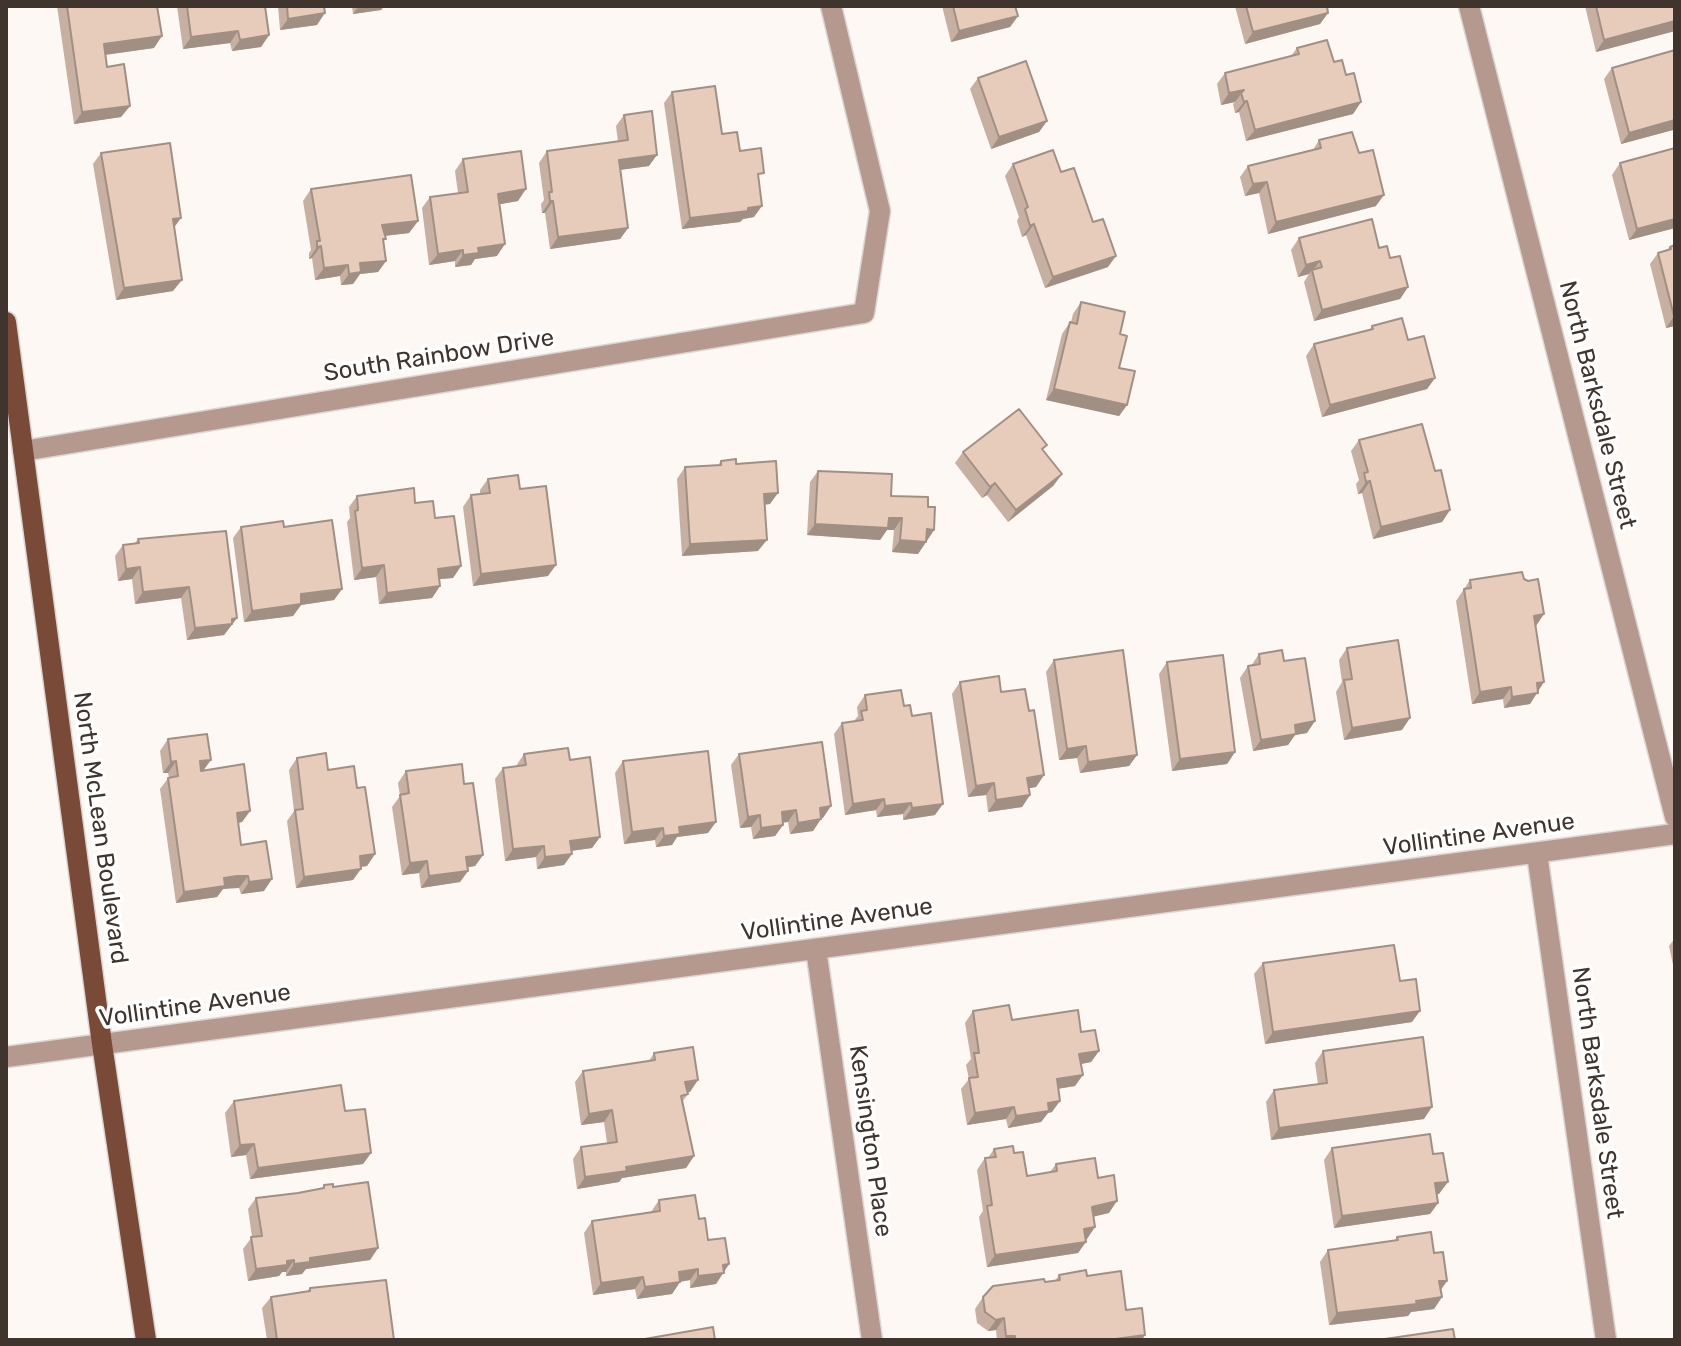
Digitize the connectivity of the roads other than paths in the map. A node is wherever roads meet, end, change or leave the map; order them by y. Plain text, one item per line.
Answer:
1 (831, 6) edge
2 (1469, 6) edge
3 (6, 322) edge
4 (23, 451) junction
5 (1675, 817) edge
6 (1675, 834) edge
7 (1537, 854) junction
8 (816, 949) junction
9 (102, 1044) junction
10 (6, 1057) edge
11 (146, 1340) edge
12 (872, 1340) edge
13 (1606, 1340) edge

1 - 4 street, South Rainbow Drive
2 - 5 street, North Barksdale Street
3 - 4 main road, North McLean Boulevard
4 - 9 main road, North McLean Boulevard
6 - 7 street, Vollintine Avenue
7 - 8 street, Vollintine Avenue
7 - 13 street, North Barksdale Street
8 - 9 street, Vollintine Avenue
8 - 12 street, Kensington Place
9 - 10 street, Vollintine Avenue
9 - 11 main road, North McLean Boulevard

